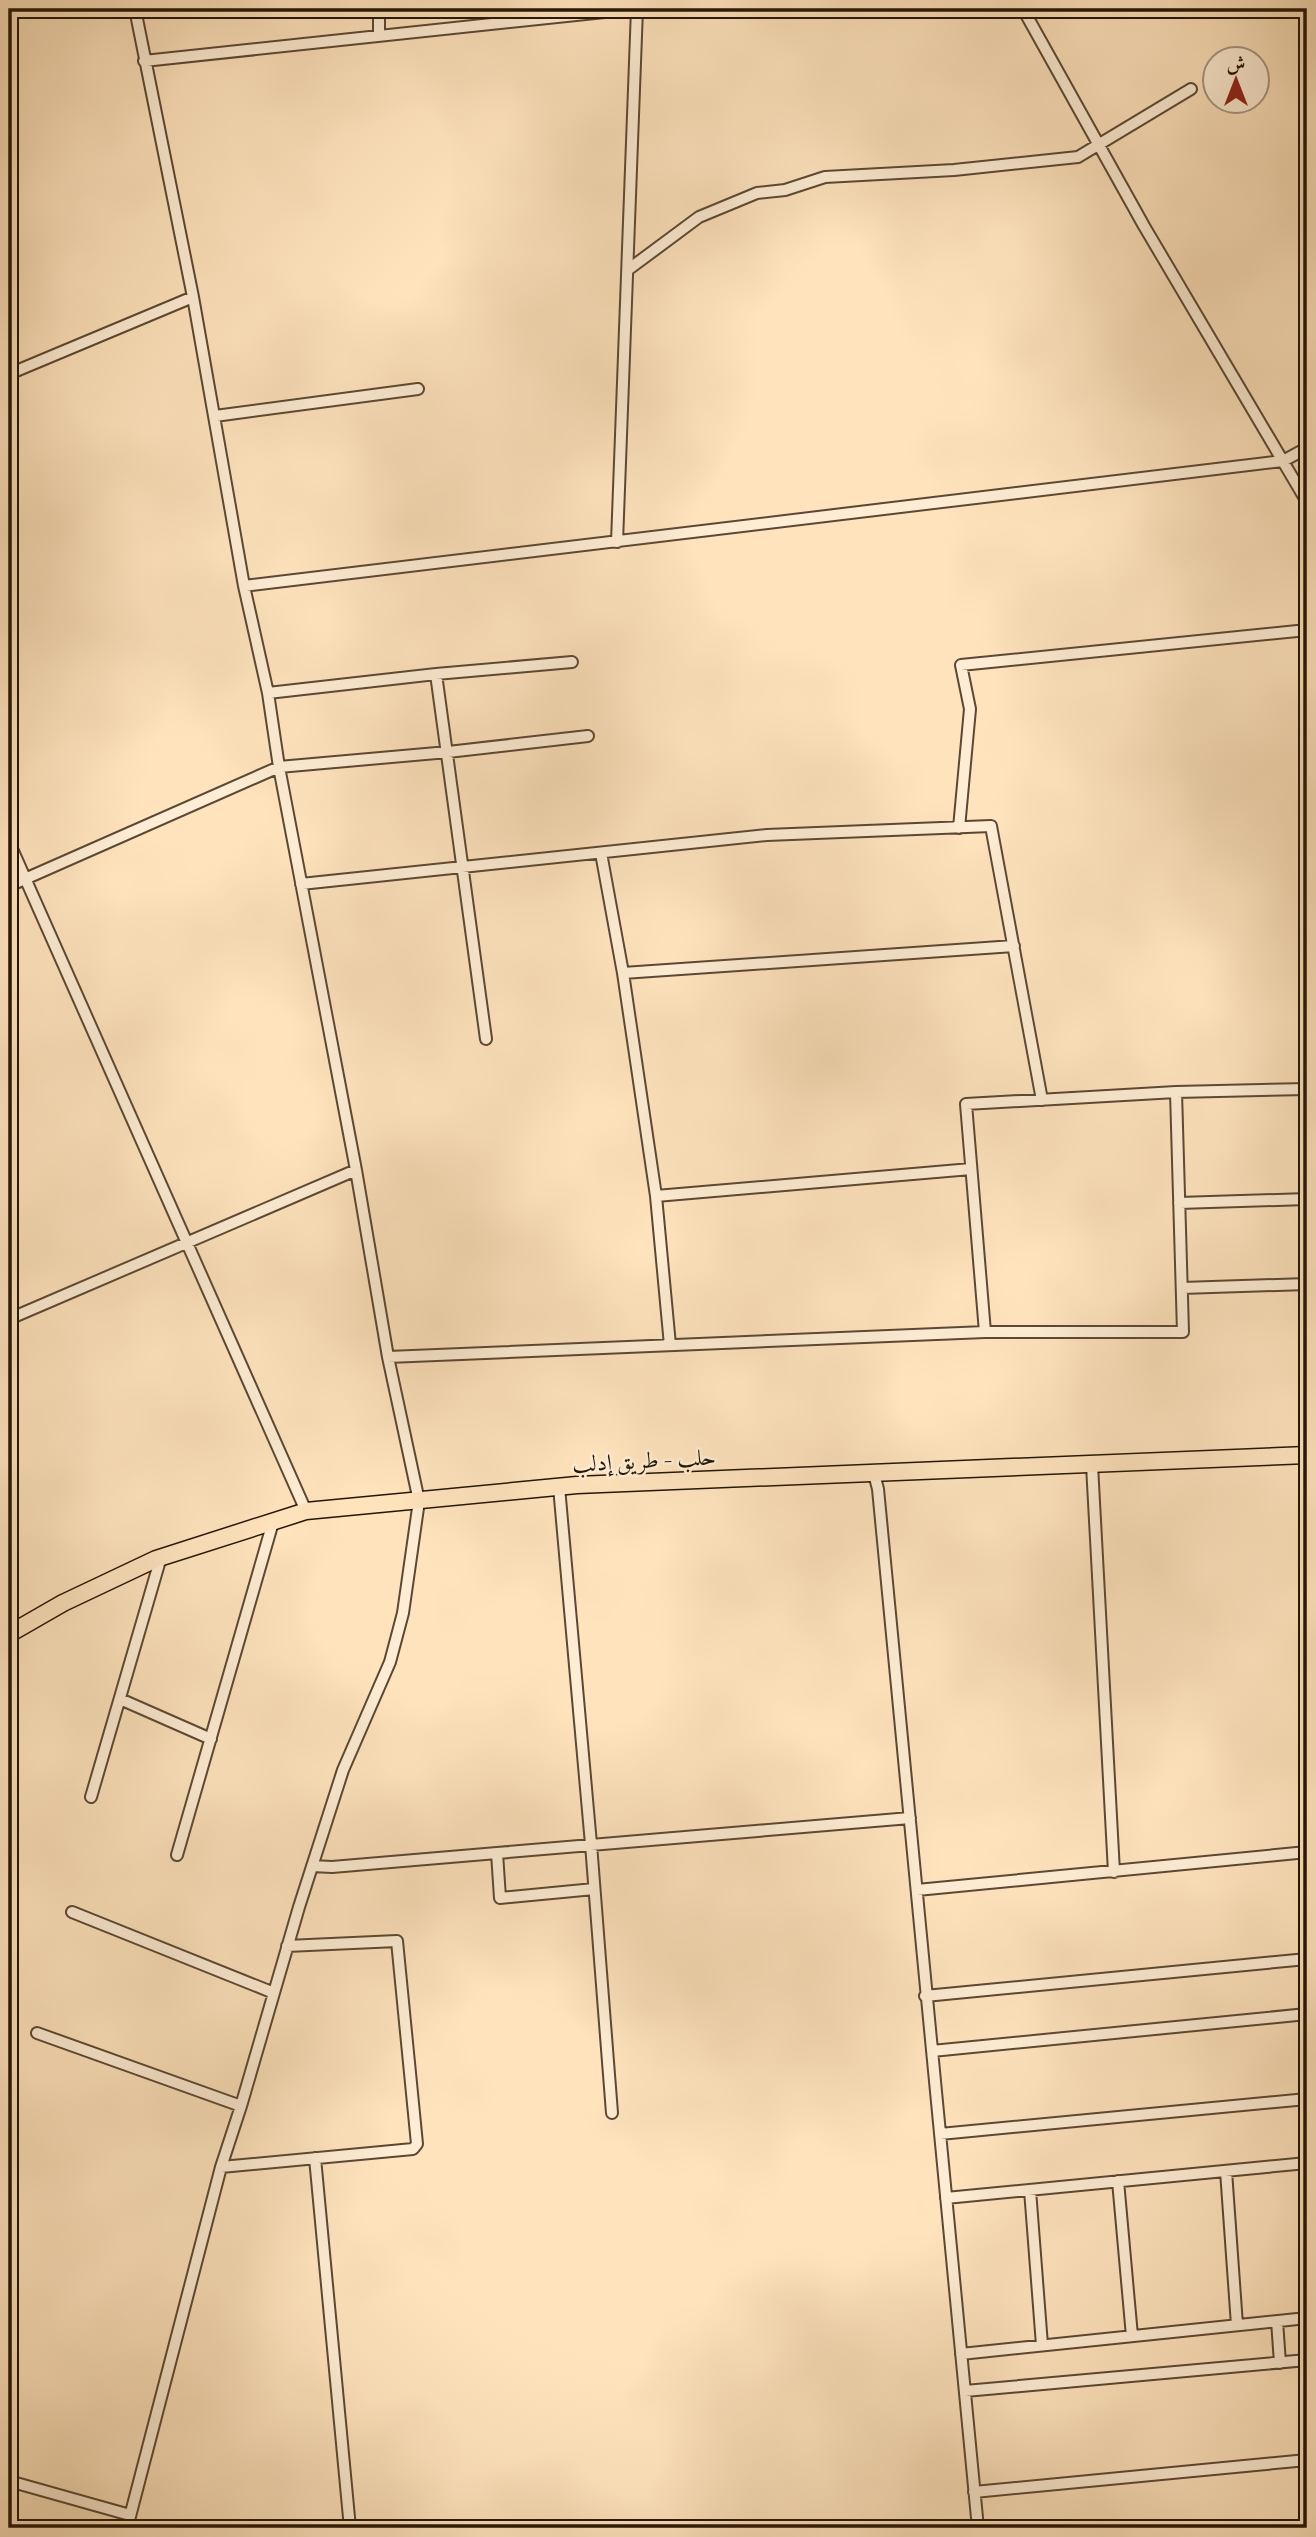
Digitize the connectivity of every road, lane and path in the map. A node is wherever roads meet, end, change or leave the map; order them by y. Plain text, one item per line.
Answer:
1 (135, 9) edge
2 (379, 9) edge
3 (635, 9) edge
4 (1023, 9) edge
5 (1255, 9) edge
6 (1307, 10) edge
7 (379, 36) junction
8 (144, 61) junction
9 (1191, 89) dead end
10 (1098, 145) junction
11 (629, 269) junction
12 (193, 297) junction
13 (9, 374) edge
14 (418, 389) dead end
15 (215, 416) junction
16 (1307, 448) edge
17 (1283, 461) junction
18 (1307, 502) edge
19 (617, 542) junction
20 (244, 586) junction
21 (1307, 630) edge
22 (572, 662) dead end
23 (436, 674) junction
24 (268, 693) junction
25 (588, 736) dead end
26 (448, 752) junction
27 (279, 767) junction
28 (959, 828) junction
29 (9, 842) edge
30 (601, 853) junction
31 (463, 867) junction
32 (24, 879) junction
33 (301, 884) junction
34 (9, 886) edge
35 (1014, 946) junction
36 (623, 973) junction
37 (486, 1039) dead end
38 (1307, 1089) edge
39 (1176, 1092) junction
40 (1042, 1100) junction
41 (971, 1169) junction
42 (356, 1170) junction
43 (656, 1196) junction
44 (1307, 1199) edge
45 (1179, 1203) junction
46 (186, 1243) junction
47 (1307, 1284) edge
48 (1182, 1288) junction
49 (9, 1319) edge
50 (985, 1332) junction
51 (670, 1346) junction
52 (388, 1357) junction
53 (1307, 1455) edge
54 (1092, 1465) junction
55 (874, 1474) junction
56 (559, 1487) junction
57 (419, 1501) junction
58 (306, 1511) junction
59 (273, 1522) junction
60 (161, 1557) junction
61 (9, 1634) edge
62 (120, 1699) junction
63 (211, 1739) junction
64 (91, 1797) dead end
65 (910, 1818) junction
66 (591, 1844) junction
67 (1307, 1852) edge
68 (497, 1853) junction
69 (177, 1855) dead end
70 (312, 1866) junction
71 (1114, 1872) junction
72 (594, 1889) junction
73 (917, 1890) junction
74 (72, 1912) dead end
75 (287, 1946) junction
76 (1307, 1959) edge
77 (274, 1993) junction
78 (925, 1996) junction
79 (1307, 2014) edge
80 (37, 2033) dead end
81 (932, 2051) junction
82 (1307, 2099) edge
83 (242, 2106) junction
84 (612, 2113) dead end
85 (940, 2134) junction
86 (315, 2158) junction
87 (1307, 2163) edge
88 (220, 2167) junction
89 (1226, 2171) junction
90 (1118, 2181) junction
91 (1030, 2190) junction
92 (946, 2198) junction
93 (1307, 2318) edge
94 (1278, 2321) junction
95 (1237, 2325) junction
96 (1132, 2336) junction
97 (1042, 2346) junction
98 (961, 2354) junction
99 (1307, 2360) edge
100 (1280, 2363) junction
101 (965, 2391) junction
102 (1307, 2460) edge
103 (9, 2481) edge
104 (975, 2492) junction
105 (130, 2515) junction
106 (127, 2528) edge
107 (350, 2528) edge
108 (978, 2528) edge

1 - 8 street
2 - 7 street
3 - 7 street
3 - 11 street
4 - 10 street
5 - 6 street
7 - 8 street
8 - 12 street
9 - 10 street
10 - 11 street
10 - 17 street
11 - 19 street
12 - 13 street
12 - 15 street
14 - 15 street
15 - 20 street
16 - 17 street
17 - 18 street
17 - 19 street
19 - 20 street
20 - 24 street
21 - 28 street
22 - 23 street
23 - 24 street
23 - 26 street
24 - 27 street
25 - 26 street
26 - 27 street
26 - 31 street
27 - 32 street
27 - 33 street
28 - 30 street
28 - 35 street
29 - 32 street
30 - 31 street
30 - 36 street
31 - 33 street
31 - 37 street
32 - 34 street
32 - 46 street
33 - 42 street
35 - 36 street
35 - 40 street
36 - 43 street
38 - 39 street
39 - 40 street
39 - 45 street
40 - 41 street
41 - 43 street
41 - 50 street
42 - 46 street
42 - 52 street
43 - 51 street
44 - 45 street
45 - 48 street
46 - 49 street
46 - 58 street
47 - 48 street
48 - 50 street
50 - 51 street
51 - 52 street
52 - 57 street
53 - 54 highway, حلب - طريق إدلب
54 - 55 highway, حلب - طريق إدلب
54 - 71 street
55 - 56 highway, حلب - طريق إدلب
55 - 65 street
56 - 57 highway, حلب - طريق إدلب
56 - 66 street
57 - 58 highway, حلب - طريق إدلب
57 - 70 street
58 - 59 highway, حلب - طريق إدلب
59 - 60 highway, حلب - طريق إدلب
59 - 63 street
60 - 61 highway, حلب - طريق إدلب
60 - 62 street
62 - 63 street
62 - 64 street
63 - 69 street
65 - 66 street
65 - 73 street
66 - 68 street
66 - 72 street
67 - 71 street
68 - 70 street
68 - 72 street
70 - 75 street
71 - 73 street
72 - 84 street
73 - 78 street
74 - 77 street
75 - 77 street
75 - 86 street
76 - 78 street
77 - 83 street
78 - 81 street
79 - 81 street
80 - 83 street
81 - 85 street
82 - 85 street
83 - 88 street
85 - 92 street
86 - 88 street
86 - 107 street
87 - 89 street
88 - 105 street
89 - 90 street
89 - 95 street
90 - 91 street
90 - 96 street
91 - 92 street
91 - 97 street
92 - 98 street
93 - 94 street
94 - 95 street
94 - 100 street
95 - 96 street
96 - 97 street
97 - 98 street
98 - 101 street
99 - 100 street
100 - 101 street
101 - 104 street
102 - 104 street
103 - 105 street
104 - 108 street
105 - 106 street

